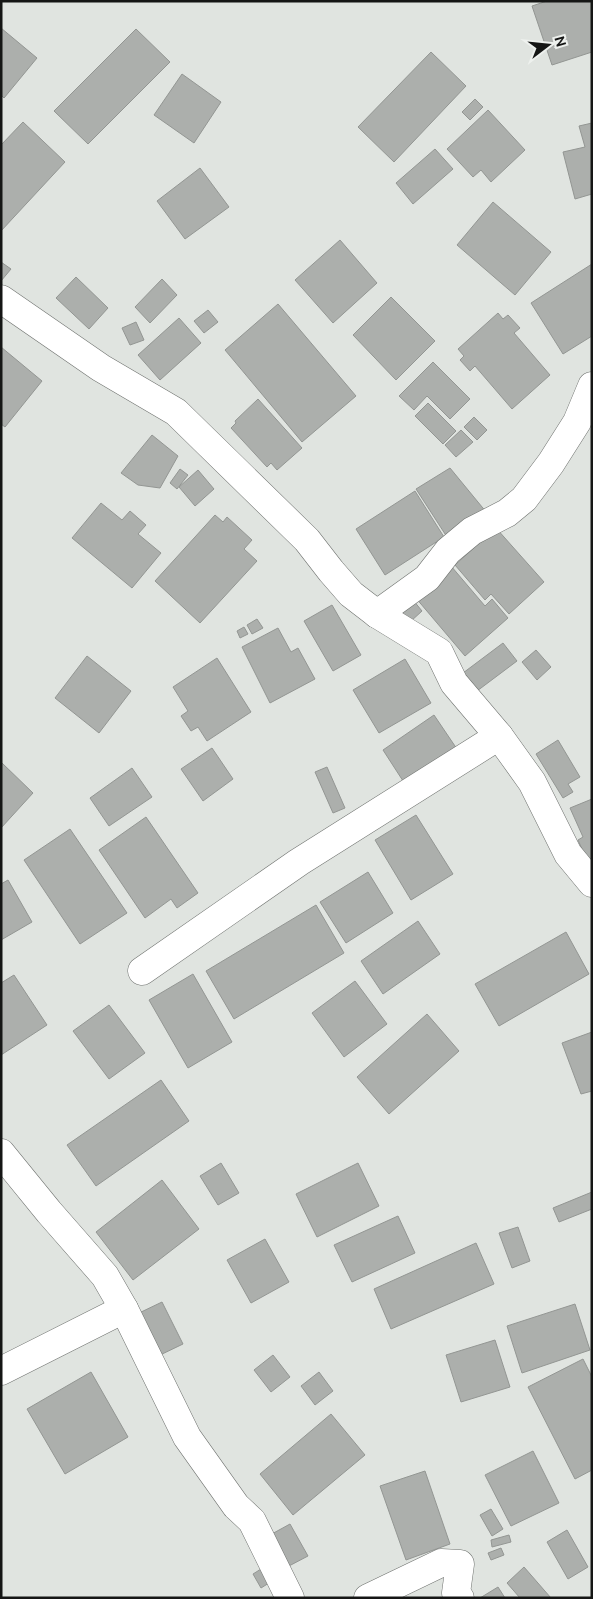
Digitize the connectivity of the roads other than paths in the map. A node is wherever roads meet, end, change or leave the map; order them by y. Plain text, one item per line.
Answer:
1 (1, 300) edge
2 (592, 386) edge
3 (377, 614) junction
4 (499, 736) junction
5 (592, 883) edge
6 (142, 971) dead end
7 (1, 1153) edge
8 (124, 1308) junction
9 (1, 1371) edge
10 (290, 1598) edge
11 (368, 1598) edge
12 (460, 1598) edge

1 - 3 street
2 - 3 street
3 - 4 street
4 - 5 street
4 - 6 street
7 - 8 street
8 - 9 street
8 - 10 street
11 - 12 street

